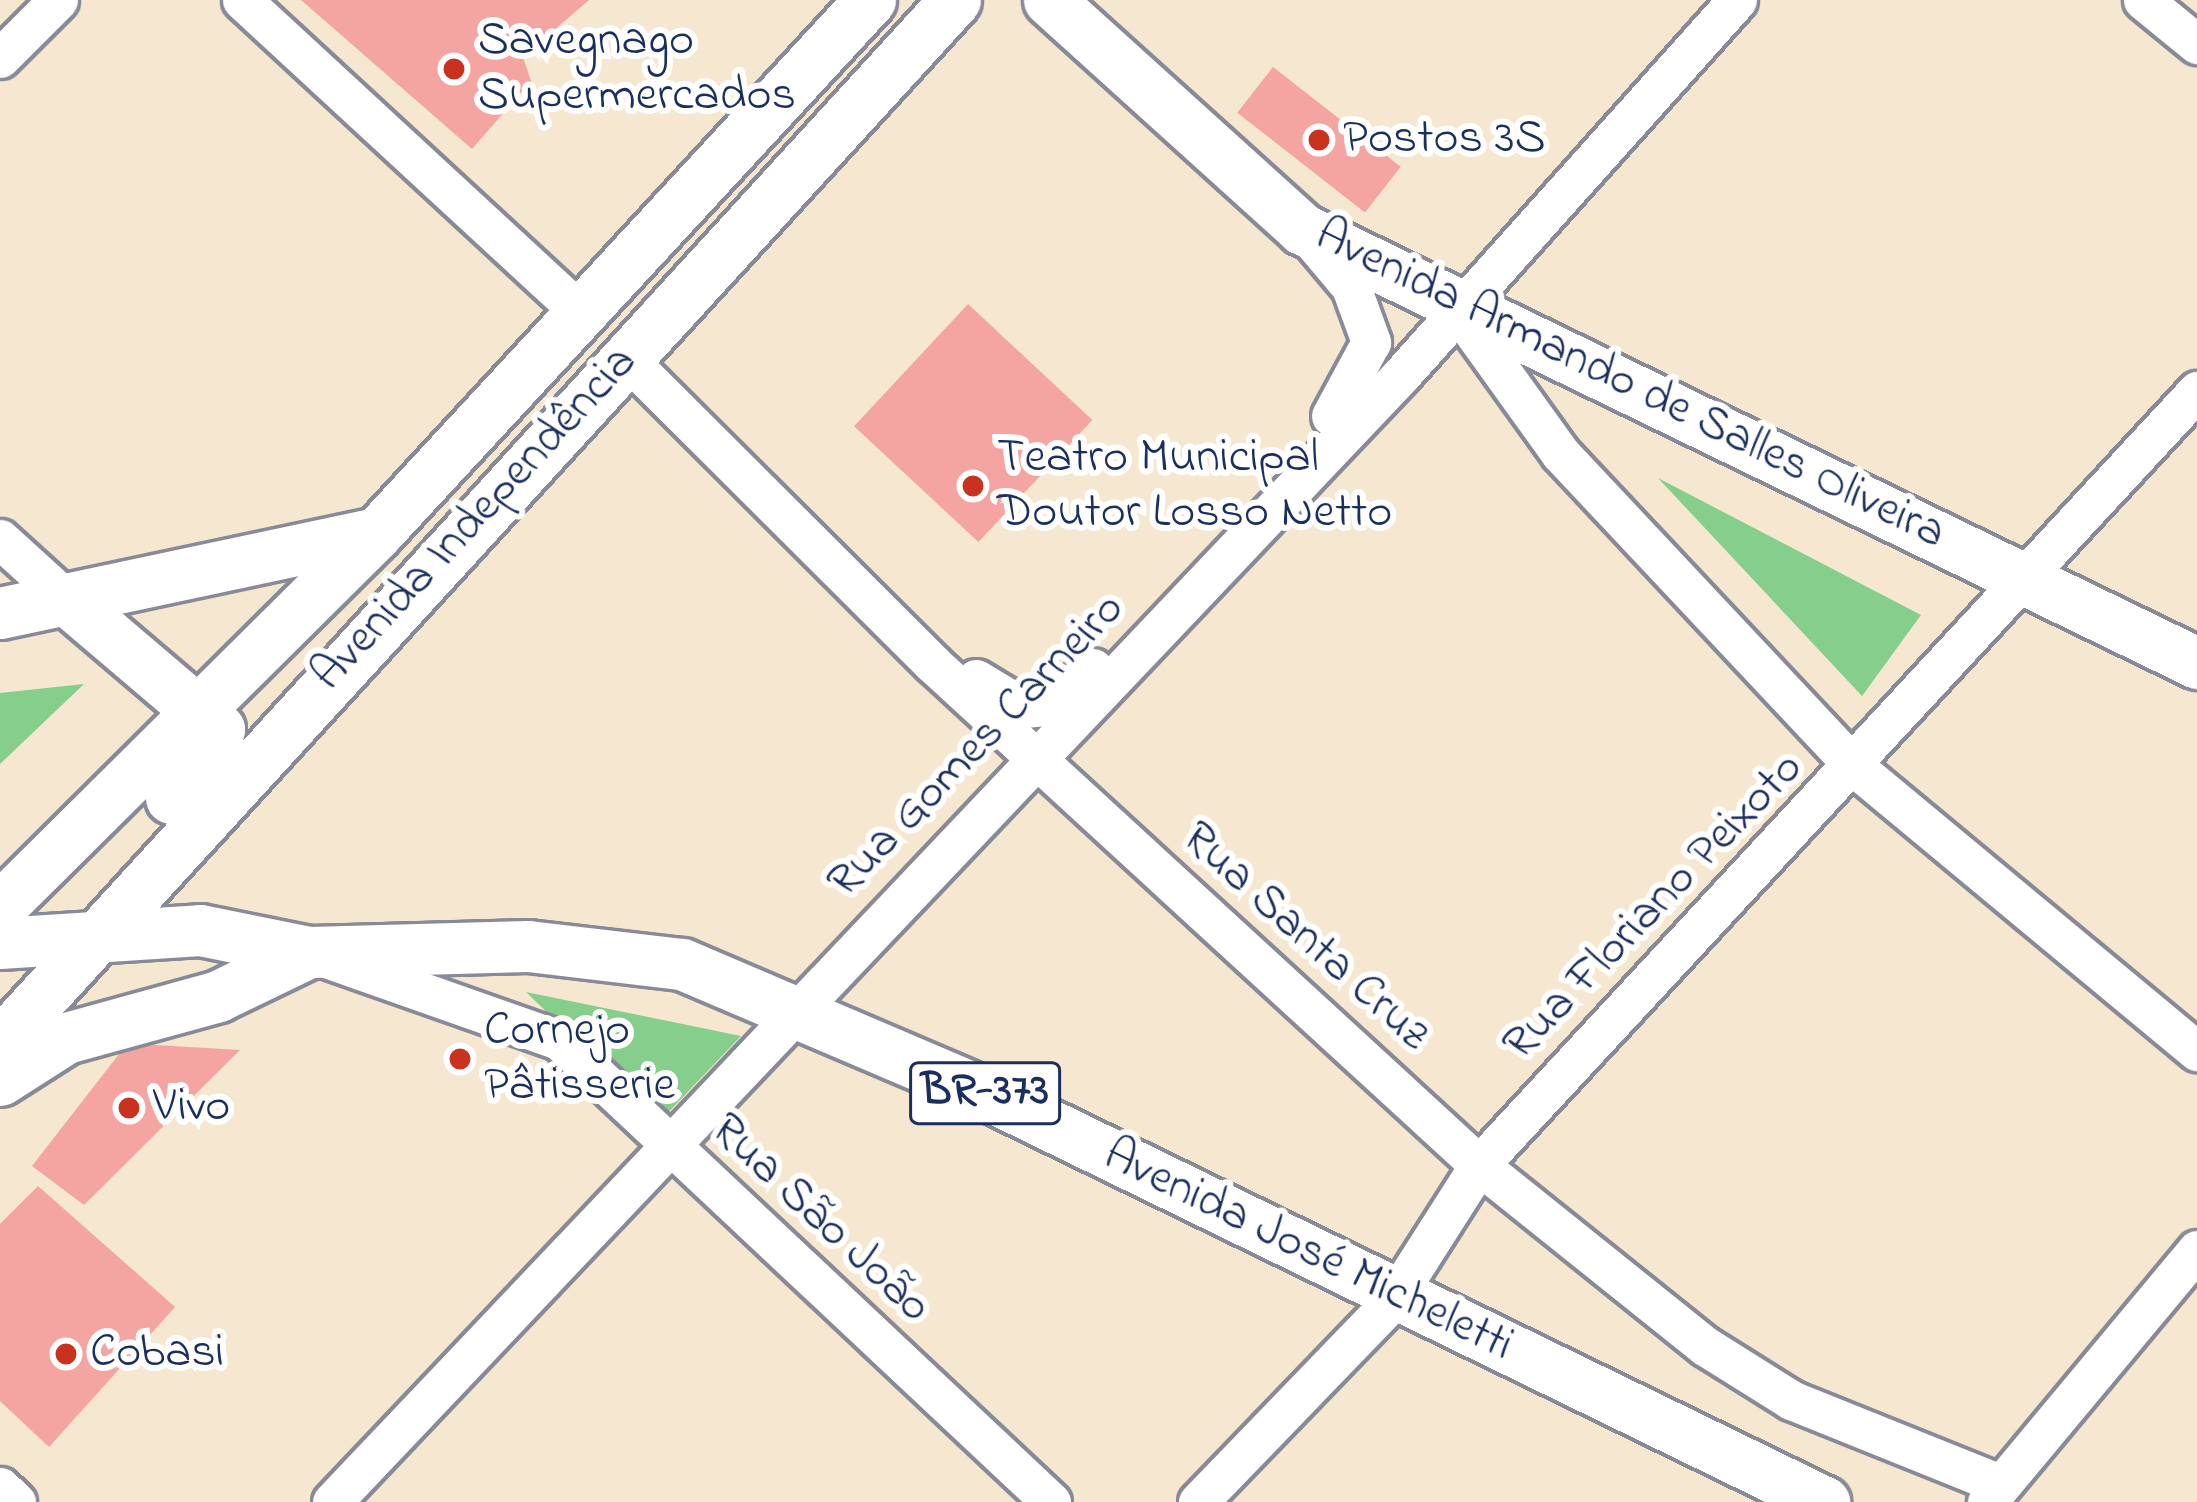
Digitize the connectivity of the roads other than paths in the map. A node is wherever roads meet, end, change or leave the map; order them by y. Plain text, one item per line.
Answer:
1 (58, 0) edge
2 (242, 0) edge
3 (870, 0) edge
4 (955, 0) edge
5 (1049, 0) edge
6 (1737, 0) edge
7 (2144, 0) edge
8 (2197, 44) edge
9 (0, 58) edge
10 (1302, 229) junction
11 (1458, 310) junction
12 (581, 313) junction
13 (625, 357) junction
14 (2197, 391) edge
15 (377, 533) junction
16 (0, 539) edge
17 (2019, 572) junction
18 (66, 599) junction
19 (874, 605) junction
20 (0, 613) edge
21 (2197, 663) edge
22 (198, 707) junction
23 (1036, 760) junction
24 (1856, 769) junction
25 (151, 869) junction
26 (0, 907) edge
27 (0, 943) edge
28 (82, 943) junction
29 (309, 952) junction
30 (800, 1006) junction
31 (0, 1042) edge
32 (2197, 1051) edge
33 (0, 1080) edge
34 (669, 1148) junction
35 (1479, 1165) junction
36 (2197, 1250) edge
37 (1393, 1300) junction
38 (0, 1487) edge
39 (1992, 1492) edge
40 (16, 1502) edge
41 (332, 1502) edge
42 (1051, 1502) edge
43 (1198, 1502) edge
44 (1824, 1502) edge

1 - 9 street
2 - 12 street
3 - 12 main road, Avenida Independência
4 - 13 main road, Avenida Independência
5 - 10 main road, Avenida Armando de Salles Oliveira
6 - 11 street, Rua Gomes Carneiro
7 - 8 street
10 - 11 main road, Avenida Armando de Salles Oliveira
10 - 19 street, Rua Gomes Carneiro
11 - 17 main road, Avenida Armando de Salles Oliveira
11 - 23 street, Rua Gomes Carneiro
11 - 24 street
12 - 15 main road, Avenida Independência
13 - 19 street, Rua Santa Cruz
13 - 25 main road, Avenida Independência
14 - 17 street, Rua Floriano Peixoto
15 - 18 main road
15 - 22 main road, Avenida Independência
16 - 18 street
17 - 21 main road, Avenida Armando de Salles Oliveira
17 - 24 street, Rua Floriano Peixoto
18 - 20 main road
18 - 22 main road
19 - 23 street, Rua Santa Cruz
22 - 25 main road
22 - 26 main road, Avenida Independência
23 - 30 street, Rua Gomes Carneiro
23 - 35 street, Rua Santa Cruz
24 - 32 street
24 - 35 street, Rua Floriano Peixoto
25 - 28 main road, Avenida Independência
27 - 28 main road, BR-373
28 - 29 main road, Avenida José Micheletti / BR-373
28 - 31 main road, Avenida Independência
29 - 30 main road, Avenida José Micheletti / BR-373
29 - 33 main road
29 - 34 street, Rua São João
30 - 34 street, Rua Gomes Carneiro
30 - 37 main road, Avenida José Micheletti / BR-373
34 - 41 street, Rua Gomes Carneiro
34 - 42 street, Rua São João
35 - 37 street, Rua Floriano Peixoto
35 - 39 street, Rua Santa Cruz
36 - 39 street
37 - 43 street, Rua Floriano Peixoto
37 - 44 main road, Avenida José Micheletti / BR-373
38 - 40 street

